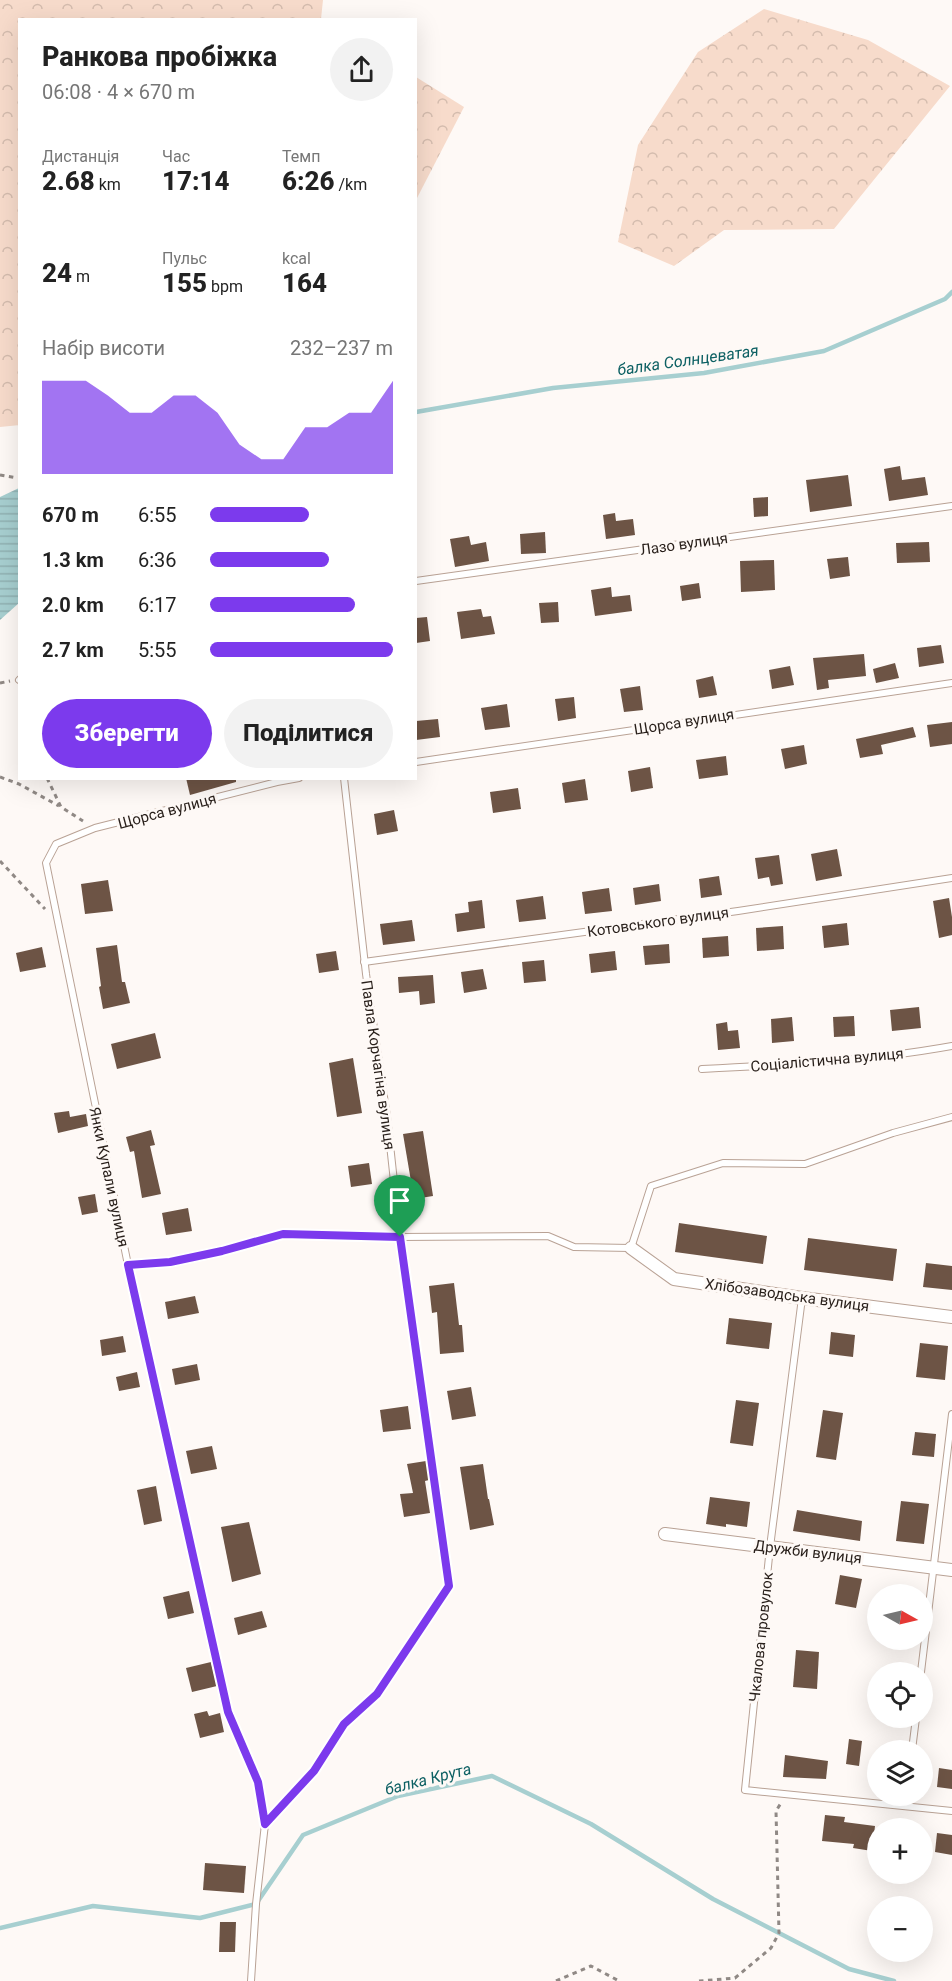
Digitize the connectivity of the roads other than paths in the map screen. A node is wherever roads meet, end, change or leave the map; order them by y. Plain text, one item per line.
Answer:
1 (952, 507) edge
2 (417, 581) edge
3 (952, 683) edge
4 (417, 762) edge
5 (288, 780) edge
6 (344, 780) edge
7 (46, 862) joint
8 (952, 878) edge
9 (364, 963) junction
10 (952, 1046) edge
11 (702, 1069) dead end
12 (952, 1117) edge
13 (400, 1237) junction
14 (631, 1248) junction
15 (802, 1298) junction
16 (952, 1317) edge
17 (952, 1414) edge
18 (665, 1534) dead end
19 (770, 1547) junction
20 (933, 1568) junction
21 (952, 1570) edge
22 (449, 1586) road end
23 (922, 1662) edge
24 (867, 1801) edge
25 (914, 1806) edge
26 (952, 1811) edge
27 (251, 1981) edge

1 - 2 lane, Лазо вулиця
3 - 4 lane, Щорса вулиця
5 - 7 lane, Щорса вулиця
6 - 9 lane, Павла Корчагіна вулиця
7 - 27 lane, Янки Купали вулиця
8 - 9 lane, Котовського вулиця
9 - 13 lane, Павла Корчагіна вулиця
10 - 11 lane, Соціалістична вулиця
12 - 14 lane
13 - 14 lane
13 - 22 lane, Павла Корчагіна вулиця
14 - 15 street, Хлібозаводська вулиця
15 - 16 street, Хлібозаводська вулиця
15 - 19 lane, Чкалова провулок
17 - 20 lane
18 - 19 street, Дружби вулиця
19 - 20 street, Дружби вулиця
19 - 24 lane, Чкалова провулок
20 - 21 street, Дружби вулиця
20 - 23 lane
25 - 26 lane

